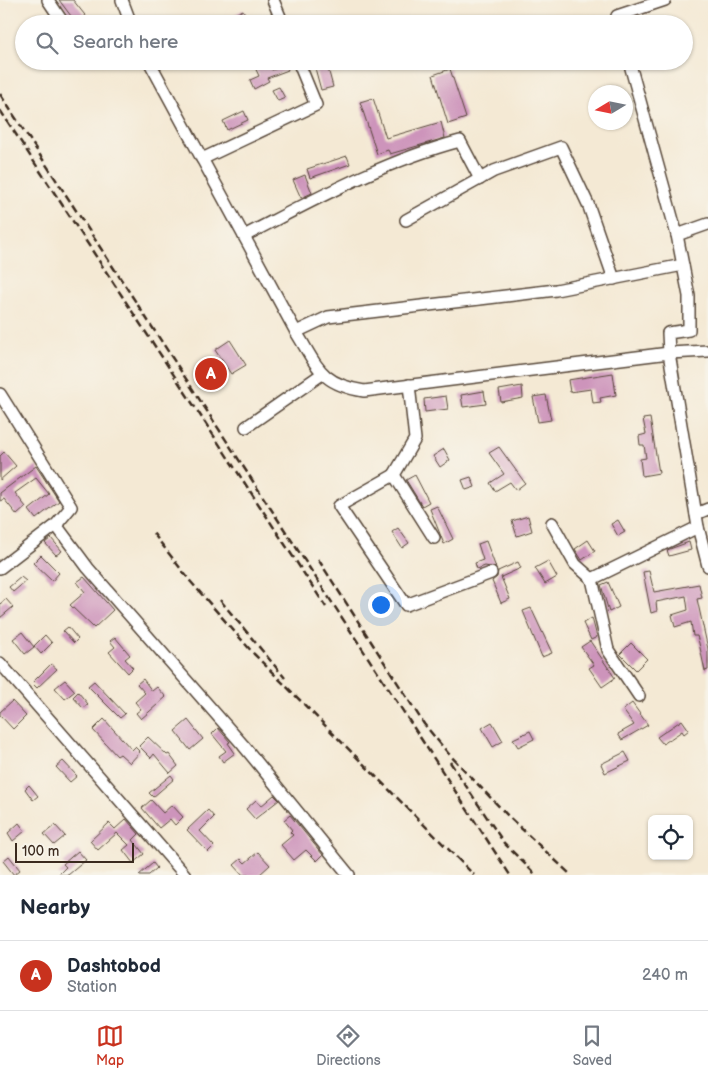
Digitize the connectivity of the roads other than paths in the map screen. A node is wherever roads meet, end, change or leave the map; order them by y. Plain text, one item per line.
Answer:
1 (48, 0) edge
2 (122, 0) edge
3 (273, 0) edge
4 (664, 0) edge
5 (58, 15) edge
6 (128, 15) edge
7 (279, 15) edge
8 (620, 15) edge
9 (153, 70) edge
10 (302, 70) edge
11 (632, 70) edge
12 (202, 159) junction
13 (480, 179) junction
14 (406, 220) dead end
15 (708, 224) edge
16 (677, 235) junction
17 (244, 236) junction
18 (683, 266) junction
19 (614, 279) junction
20 (296, 332) junction
21 (708, 351) edge
22 (669, 353) junction
23 (322, 374) junction
24 (409, 385) junction
25 (0, 394) edge
26 (246, 427) dead end
27 (394, 475) junction
28 (708, 509) edge
29 (696, 514) junction
30 (552, 523) dead end
31 (56, 525) junction
32 (698, 527) junction
33 (434, 538) dead end
34 (707, 559) edge
35 (0, 568) edge
36 (491, 573) dead end
37 (592, 579) junction
38 (0, 663) edge
39 (638, 696) dead end
40 (184, 875) edge
41 (349, 875) edge

1 - 5 street
2 - 6 street
3 - 7 street
4 - 8 street
9 - 12 street
10 - 12 street
11 - 16 street
12 - 17 street
13 - 14 street
13 - 17 street
13 - 19 street
15 - 16 street
16 - 18 street
17 - 20 street
18 - 19 street
18 - 22 street
19 - 20 street
20 - 23 street
21 - 22 street
22 - 24 street
22 - 29 street
23 - 24 street
23 - 26 street
24 - 27 street
25 - 31 street
27 - 33 street
27 - 36 street
28 - 29 street
29 - 32 street
30 - 37 street
31 - 35 street
31 - 41 street
32 - 34 street
32 - 37 street
37 - 39 street
38 - 40 street

